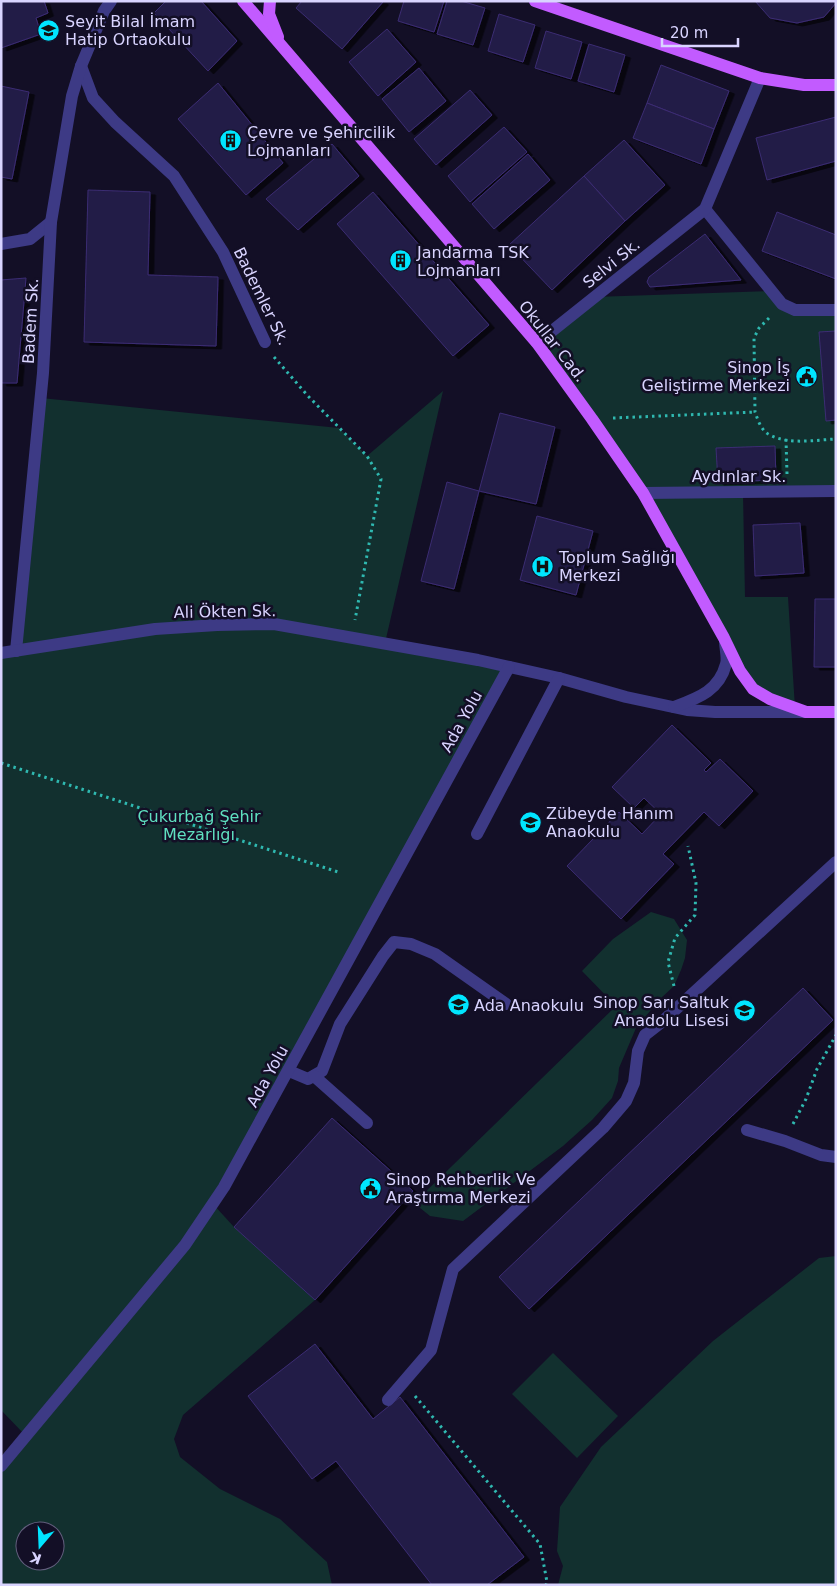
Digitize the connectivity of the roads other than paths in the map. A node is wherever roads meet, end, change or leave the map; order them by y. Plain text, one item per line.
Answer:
1 (111, 1) edge
2 (243, 1) edge
3 (270, 1) edge
4 (535, 1) edge
5 (281, 45) junction
6 (81, 66) junction
7 (760, 78) junction
8 (836, 85) edge
9 (705, 209) junction
10 (51, 222) junction
11 (1, 244) edge
12 (836, 310) edge
13 (265, 342) road end
14 (537, 343) junction
15 (836, 491) edge
16 (643, 493) junction
17 (724, 638) junction
18 (16, 651) junction
19 (1, 653) edge
20 (509, 667) junction
21 (559, 678) junction
22 (674, 707) junction
23 (806, 712) junction
24 (836, 712) edge
25 (477, 834) dead end
26 (836, 862) edge
27 (506, 1004) dead end
28 (289, 1072) junction
29 (314, 1076) junction
30 (367, 1122) dead end
31 (748, 1130) dead end
32 (836, 1157) edge
33 (388, 1400) dead end
34 (1, 1466) edge

1 - 6 street, Badem Sk.
2 - 5 main road, Okullar Cad.
3 - 5 main road
4 - 7 main road
5 - 14 main road, Okullar Cad.
6 - 10 street, Badem Sk.
6 - 13 street, Bademler Sk.
7 - 8 main road
7 - 9 street, Selvi Sk.
9 - 12 street
9 - 14 street, Selvi Sk.
10 - 11 street
10 - 18 street, Badem Sk.
14 - 16 main road, Okullar Cad.
15 - 16 street, Aydınlar Sk.
16 - 17 main road, Okullar Cad.
17 - 22 street
17 - 23 main road, Okullar Cad.
18 - 19 street, Ali Ökten Sk.
18 - 20 street, Ali Ökten Sk.
20 - 21 street, Ali Ökten Sk.
20 - 28 street, Ada Yolu
21 - 22 street, Ali Ökten Sk.
21 - 25 street
22 - 23 street, Ali Ökten Sk.
23 - 24 main road, Okullar Cad.
26 - 33 street
27 - 29 street
28 - 29 street
28 - 34 street, Ada Yolu
29 - 30 street
31 - 32 street

